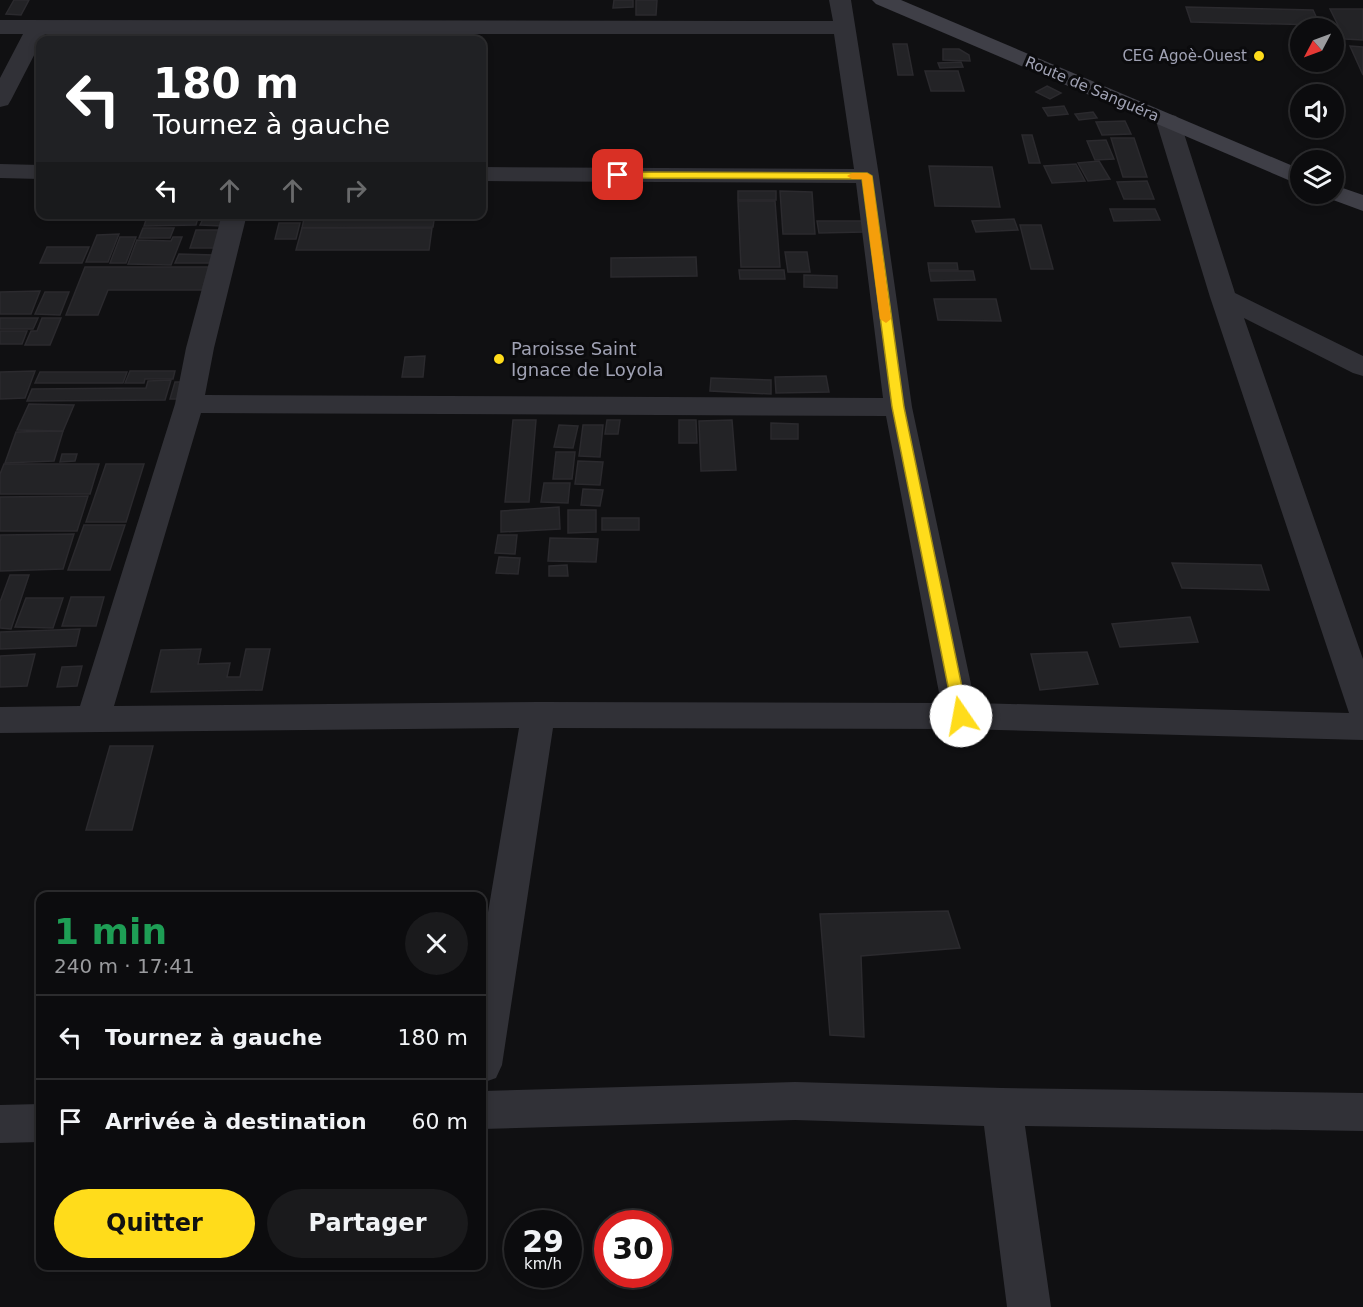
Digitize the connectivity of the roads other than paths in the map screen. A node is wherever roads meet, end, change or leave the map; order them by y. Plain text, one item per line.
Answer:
1 (840, 0) edge
2 (883, 0) edge
3 (0, 27) edge
4 (37, 28) junction
5 (843, 28) junction
6 (0, 100) edge
7 (1168, 122) junction
8 (0, 171) edge
9 (36, 172) edge
10 (486, 174) edge
11 (1290, 174) edge
12 (867, 176) junction
13 (1344, 196) edge
14 (1363, 204) edge
15 (234, 219) edge
16 (1223, 297) junction
17 (1363, 366) edge
18 (189, 404) junction
19 (898, 407) junction
20 (1363, 708) edge
21 (538, 715) junction
22 (961, 716) junction
23 (0, 720) edge
24 (93, 720) junction
25 (1363, 727) edge
26 (486, 1040) edge
27 (1002, 1107) junction
28 (486, 1110) edge
29 (1363, 1112) edge
30 (36, 1123) edge
31 (0, 1124) edge
32 (1029, 1307) edge

1 - 5 street
2 - 7 street, Route de Sanguéra
3 - 4 street
4 - 5 street
4 - 6 street
5 - 12 street
7 - 11 street, Route de Sanguéra
7 - 16 street
8 - 9 street
10 - 12 street
12 - 19 street
13 - 14 street
15 - 18 street
16 - 17 street
16 - 20 street
18 - 19 street
18 - 24 street
19 - 22 street
21 - 22 street
21 - 24 street
21 - 26 street
22 - 25 street
23 - 24 street
27 - 28 street
27 - 29 street
27 - 32 street
30 - 31 street

